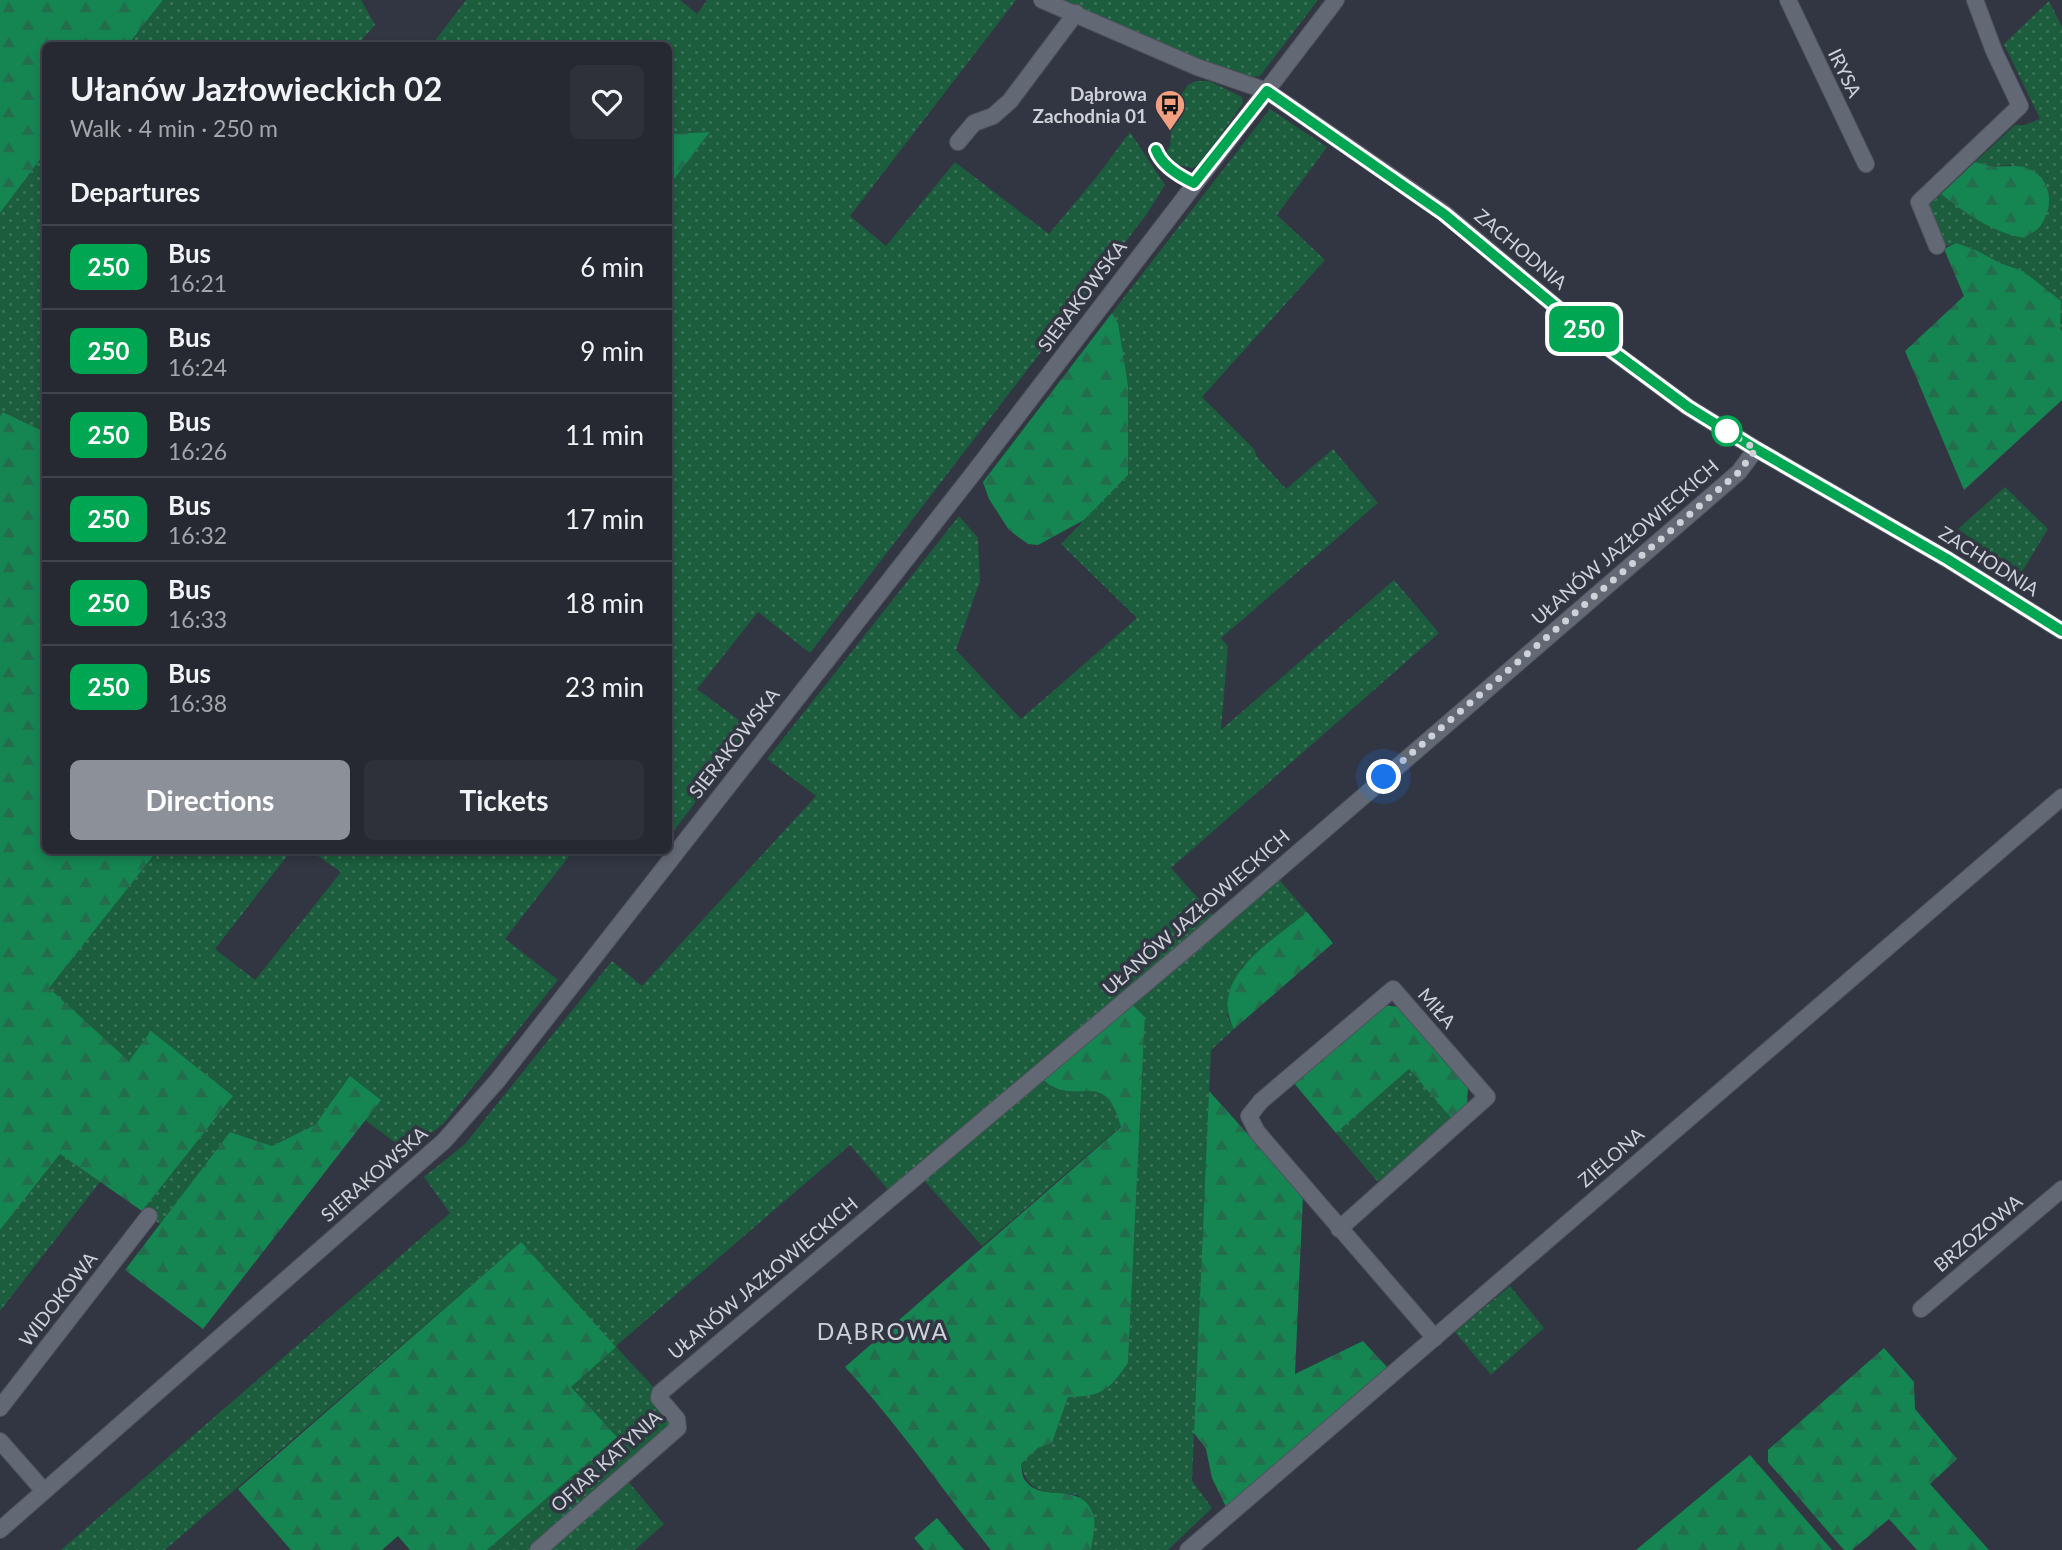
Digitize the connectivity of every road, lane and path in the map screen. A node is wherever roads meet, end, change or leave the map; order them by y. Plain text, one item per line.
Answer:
1 (1042, 0) edge
2 (1336, 0) edge
3 (1788, 0) edge
4 (1975, 0) edge
5 (1076, 13) junction
6 (1267, 91) junction
7 (958, 142) dead end
8 (1866, 164) dead end
9 (1937, 246) dead end
10 (1756, 449) junction
11 (2062, 631) edge
12 (2062, 797) edge
13 (2062, 1189) edge
14 (149, 1216) dead end
15 (1339, 1229) junction
16 (1921, 1309) dead end
17 (1434, 1338) junction
18 (660, 1400) joint
19 (0, 1408) edge
20 (0, 1441) edge
21 (44, 1491) junction
22 (0, 1530) edge
23 (538, 1550) edge
24 (1188, 1550) edge

1 - 5 street, ZACHODNIA
2 - 6 street, SIERAKOWSKA
3 - 8 street, IRYSA
4 - 9 street
5 - 6 street, ZACHODNIA
5 - 7 street
6 - 10 street, ZACHODNIA
6 - 21 street, SIERAKOWSKA
10 - 11 street, ZACHODNIA
10 - 18 street, UŁANÓW JAZŁOWIECKICH
12 - 17 street, ZIELONA
13 - 16 street, BRZOZOWA
14 - 19 street, WIDOKOWA
15 - 15 street, MIŁA
15 - 17 street, MIŁA
17 - 24 street, ZIELONA
18 - 23 street, OFIAR KATYNIA
20 - 21 street
21 - 22 street, SIERAKOWSKA

